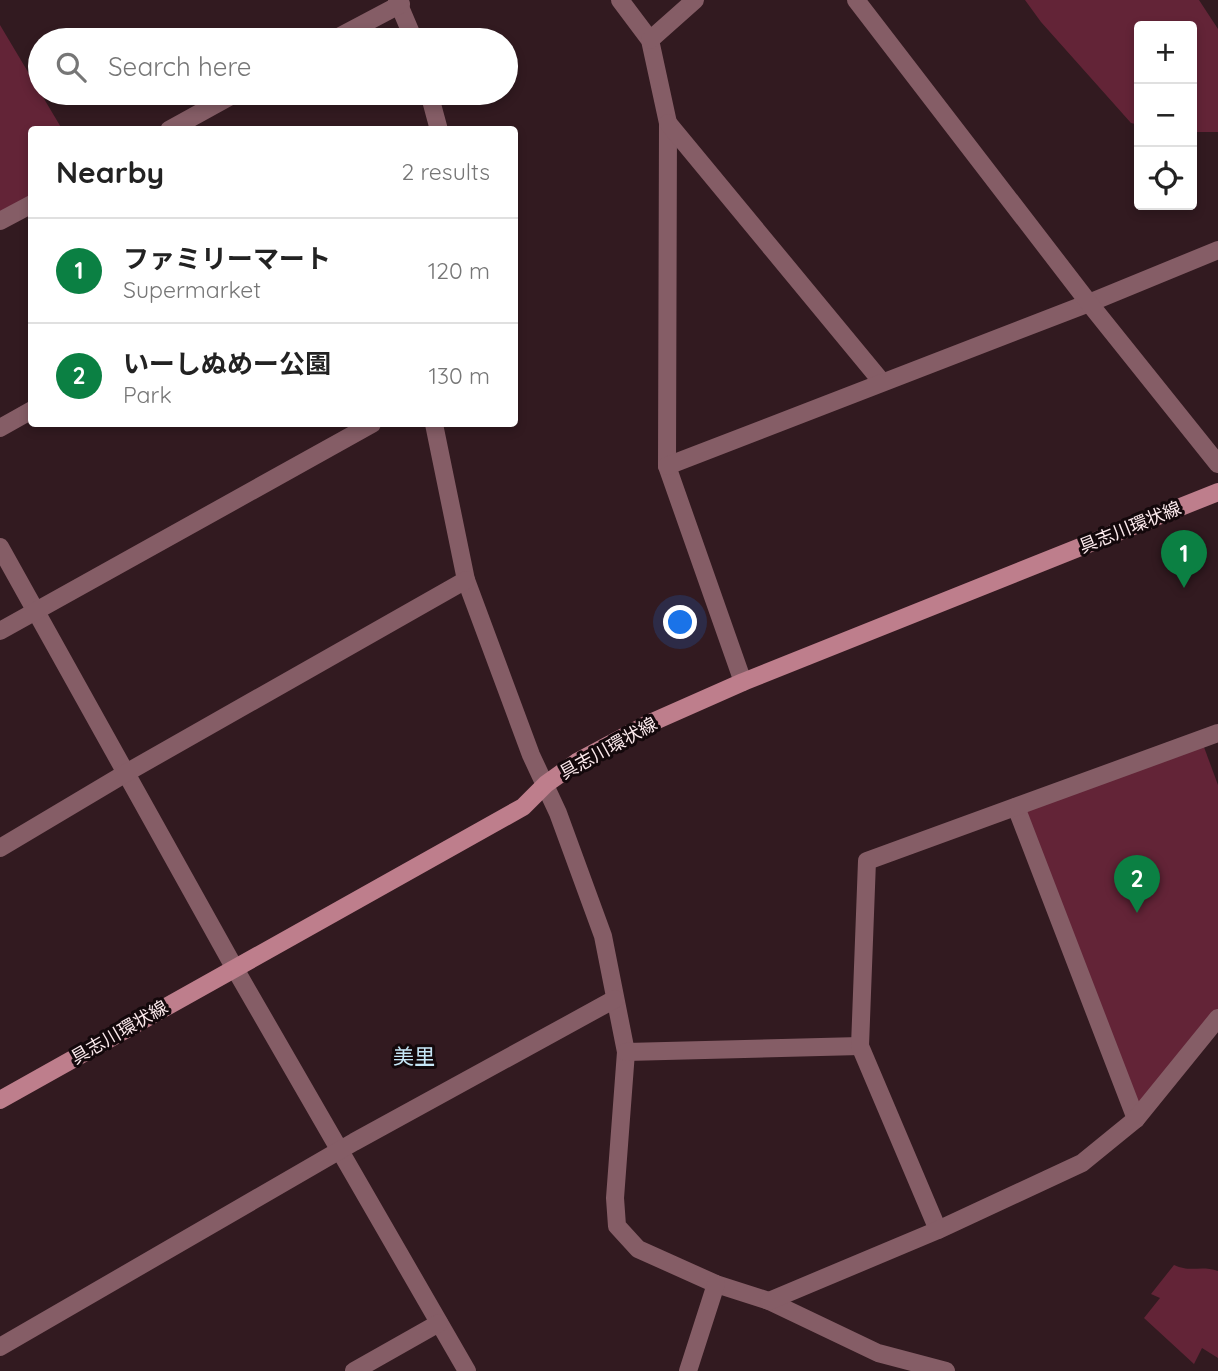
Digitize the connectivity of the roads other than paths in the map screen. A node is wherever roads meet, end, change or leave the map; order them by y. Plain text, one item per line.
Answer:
1 (620, 0) edge
2 (695, 0) edge
3 (856, 0) edge
4 (399, 2) edge
5 (354, 28) edge
6 (409, 28) edge
7 (650, 40) junction
8 (214, 105) edge
9 (432, 105) edge
10 (668, 122) junction
11 (176, 126) edge
12 (438, 126) edge
13 (28, 206) edge
14 (0, 221) edge
15 (1218, 250) edge
16 (1089, 303) junction
17 (882, 382) junction
18 (28, 412) edge
19 (367, 427) edge
20 (436, 427) edge
21 (0, 428) edge
22 (1218, 464) edge
23 (667, 466) junction
24 (1218, 492) edge
25 (0, 547) edge
26 (466, 580) junction
27 (35, 610) junction
28 (0, 631) edge
29 (743, 682) junction
30 (1218, 733) edge
31 (126, 773) junction
32 (546, 784) junction
33 (1016, 807) junction
34 (0, 848) edge
35 (234, 967) junction
36 (615, 999) junction
37 (1218, 1018) edge
38 (860, 1046) junction
39 (626, 1052) junction
40 (0, 1100) edge
41 (1136, 1119) junction
42 (341, 1150) junction
43 (939, 1230) junction
44 (716, 1284) junction
45 (769, 1301) junction
46 (439, 1323) junction
47 (0, 1347) edge
48 (878, 1353) junction
49 (354, 1371) edge
50 (467, 1371) edge
51 (688, 1371) edge
52 (872, 1371) edge
53 (946, 1371) edge

1 - 7 street
2 - 7 street
3 - 16 street
4 - 5 street
4 - 6 street
7 - 10 street
8 - 11 street
9 - 12 street
10 - 17 street
10 - 23 street
13 - 14 street
15 - 16 street
16 - 17 street
16 - 22 street
17 - 23 street
18 - 21 street
19 - 27 street
20 - 26 street
23 - 29 street
24 - 29 main road, 具志川環状線
25 - 27 street
26 - 31 street
26 - 32 street
27 - 28 street
27 - 31 street
29 - 32 main road, 具志川環状線
30 - 33 street
31 - 34 street
31 - 35 street
32 - 35 main road, 具志川環状線
32 - 36 street
33 - 38 street
33 - 41 street
35 - 40 main road, 具志川環状線
35 - 42 street
36 - 39 street
36 - 42 street
37 - 41 street
38 - 39 street
38 - 43 street
39 - 44 street
41 - 43 street
42 - 46 street
42 - 47 street
43 - 45 street
44 - 45 street
44 - 51 street
45 - 48 street
46 - 49 street
46 - 50 street
48 - 52 street
48 - 53 street

